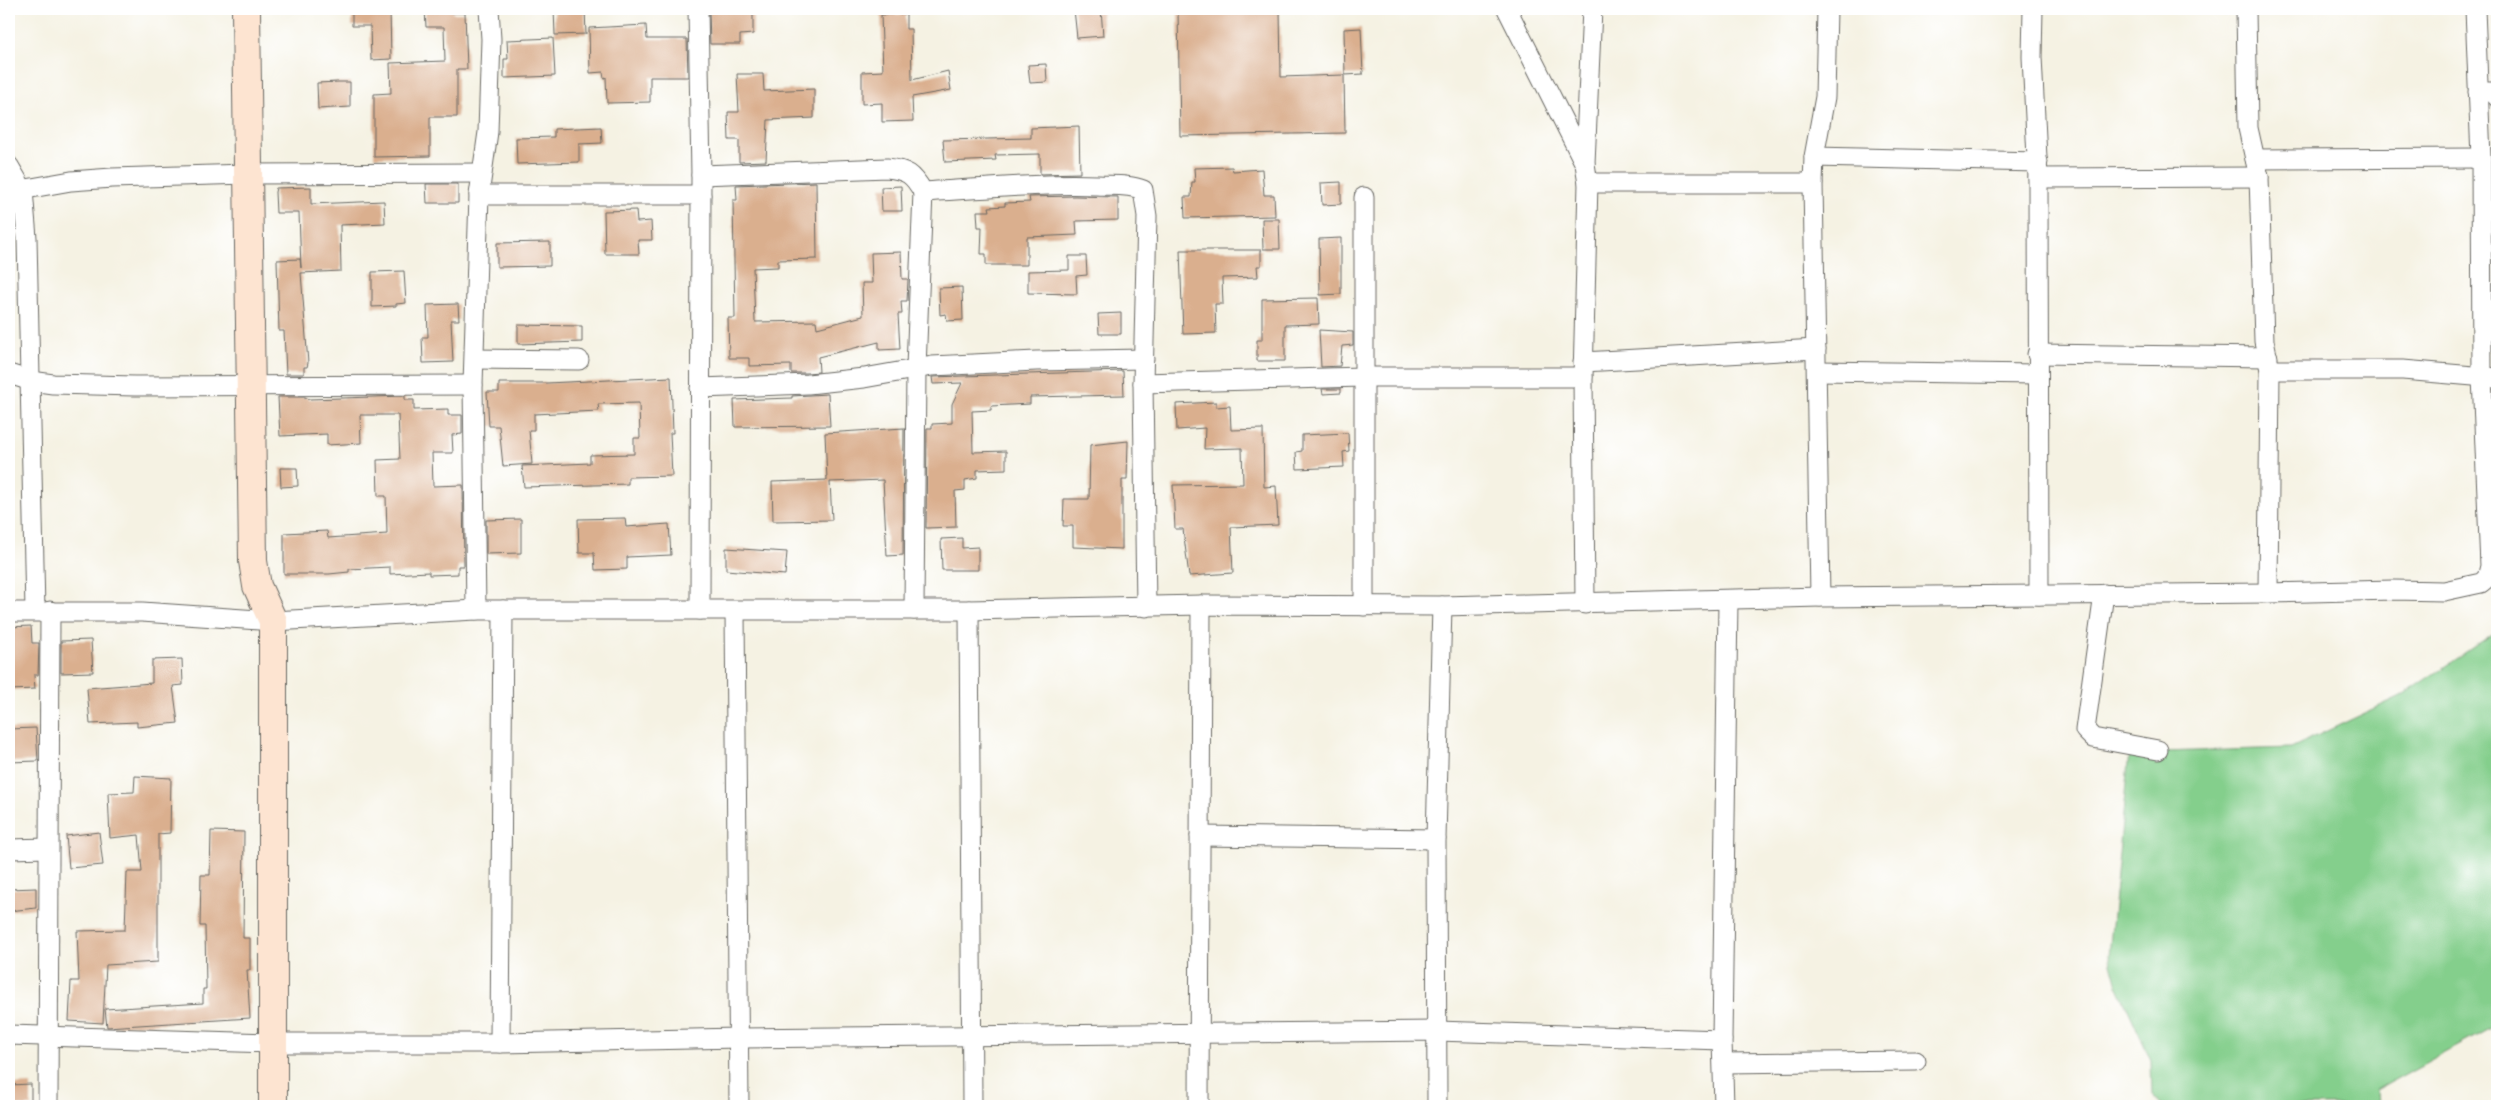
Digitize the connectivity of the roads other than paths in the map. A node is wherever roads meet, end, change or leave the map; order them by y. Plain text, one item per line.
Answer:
1 (246, 9) edge
2 (489, 9) edge
3 (698, 9) edge
4 (1507, 9) edge
5 (1592, 9) edge
6 (1827, 9) edge
7 (2033, 9) edge
8 (2246, 9) edge
9 (2475, 9) edge
10 (2492, 93) edge
11 (1814, 157) junction
12 (2481, 158) junction
13 (1585, 164) junction
14 (9, 166) edge
15 (2257, 168) junction
16 (2038, 170) junction
17 (482, 173) junction
18 (247, 174) junction
19 (701, 175) junction
20 (1588, 183) junction
21 (1813, 183) junction
22 (16, 191) edge
23 (923, 192) junction
24 (479, 195) junction
25 (701, 195) junction
26 (1364, 198) dead end
27 (1816, 349) junction
28 (2037, 354) junction
29 (475, 359) junction
30 (1144, 359) junction
31 (579, 360) dead end
32 (2269, 364) junction
33 (916, 368) junction
34 (1583, 370) junction
35 (1818, 371) junction
36 (9, 374) edge
37 (2037, 374) junction
38 (1362, 377) junction
39 (2490, 377) edge
40 (31, 381) junction
41 (1144, 383) junction
42 (473, 385) junction
43 (252, 388) junction
44 (700, 388) junction
45 (2492, 477) edge
46 (2268, 593) junction
47 (2104, 594) junction
48 (2039, 595) junction
49 (1820, 597) junction
50 (1728, 601) junction
51 (1585, 604) junction
52 (1201, 605) junction
53 (1364, 606) junction
54 (1442, 606) junction
55 (1146, 607) junction
56 (476, 610) junction
57 (504, 610) junction
58 (700, 610) junction
59 (914, 610) junction
60 (969, 610) junction
61 (42, 611) junction
62 (735, 611) junction
63 (9, 612) edge
64 (273, 621) junction
65 (2158, 750) dead end
66 (1200, 836) junction
67 (1436, 838) junction
68 (48, 848) junction
69 (9, 849) edge
70 (1437, 1031) junction
71 (1200, 1033) junction
72 (9, 1035) edge
73 (49, 1035) junction
74 (973, 1036) junction
75 (739, 1038) junction
76 (1722, 1040) junction
77 (272, 1043) junction
78 (500, 1043) junction
79 (1916, 1061) dead end
80 (1724, 1063) junction
81 (48, 1106) edge
82 (273, 1106) edge
83 (739, 1106) edge
84 (972, 1106) edge
85 (1199, 1106) edge
86 (1437, 1106) edge
87 (1724, 1106) edge

1 - 18 street
2 - 17 street
3 - 19 street
4 - 13 street
5 - 13 street
6 - 11 street
7 - 16 street
8 - 15 street
9 - 10 street
10 - 12 street
11 - 16 street
11 - 21 street
12 - 15 street
12 - 39 street
13 - 20 street
14 - 22 street
15 - 16 street
15 - 32 street
16 - 28 street
17 - 18 street
17 - 24 street
18 - 22 street
18 - 43 street
19 - 23 street
19 - 25 street
20 - 21 street
20 - 34 street
21 - 27 street
22 - 40 street
23 - 30 street
23 - 33 street
24 - 25 street
24 - 29 street
25 - 44 street
26 - 38 street
27 - 34 street
27 - 35 street
28 - 32 street
28 - 37 street
29 - 31 street
29 - 42 street
30 - 33 street
30 - 41 street
32 - 39 street
32 - 46 street
33 - 44 street
33 - 59 street
34 - 38 street
34 - 51 street
35 - 37 street
35 - 49 street
36 - 40 street
37 - 48 street
38 - 41 street
38 - 53 street
39 - 45 street
40 - 43 street
40 - 61 street
41 - 55 street
42 - 43 street
42 - 56 street
43 - 64 street
44 - 58 street
45 - 46 street
46 - 47 street
47 - 48 street
47 - 65 street
48 - 49 street
49 - 50 street
50 - 51 street
50 - 76 street
51 - 54 street
52 - 53 street
52 - 55 street
52 - 66 street
53 - 54 street
54 - 67 street
55 - 60 street
56 - 57 street
56 - 64 street
57 - 58 street
57 - 78 street
58 - 62 street
59 - 60 street
59 - 62 street
60 - 74 street
61 - 63 street
61 - 64 street
61 - 68 street
62 - 75 street
64 - 77 street
66 - 67 street
66 - 71 street
67 - 70 street
68 - 69 street
68 - 73 street
70 - 71 street
70 - 76 street
70 - 86 street
71 - 74 street
71 - 85 street
72 - 73 street
73 - 77 street
73 - 81 street
74 - 75 street
74 - 84 street
75 - 78 street
75 - 83 street
76 - 80 street
77 - 78 street
77 - 82 street
79 - 80 street
80 - 87 street

